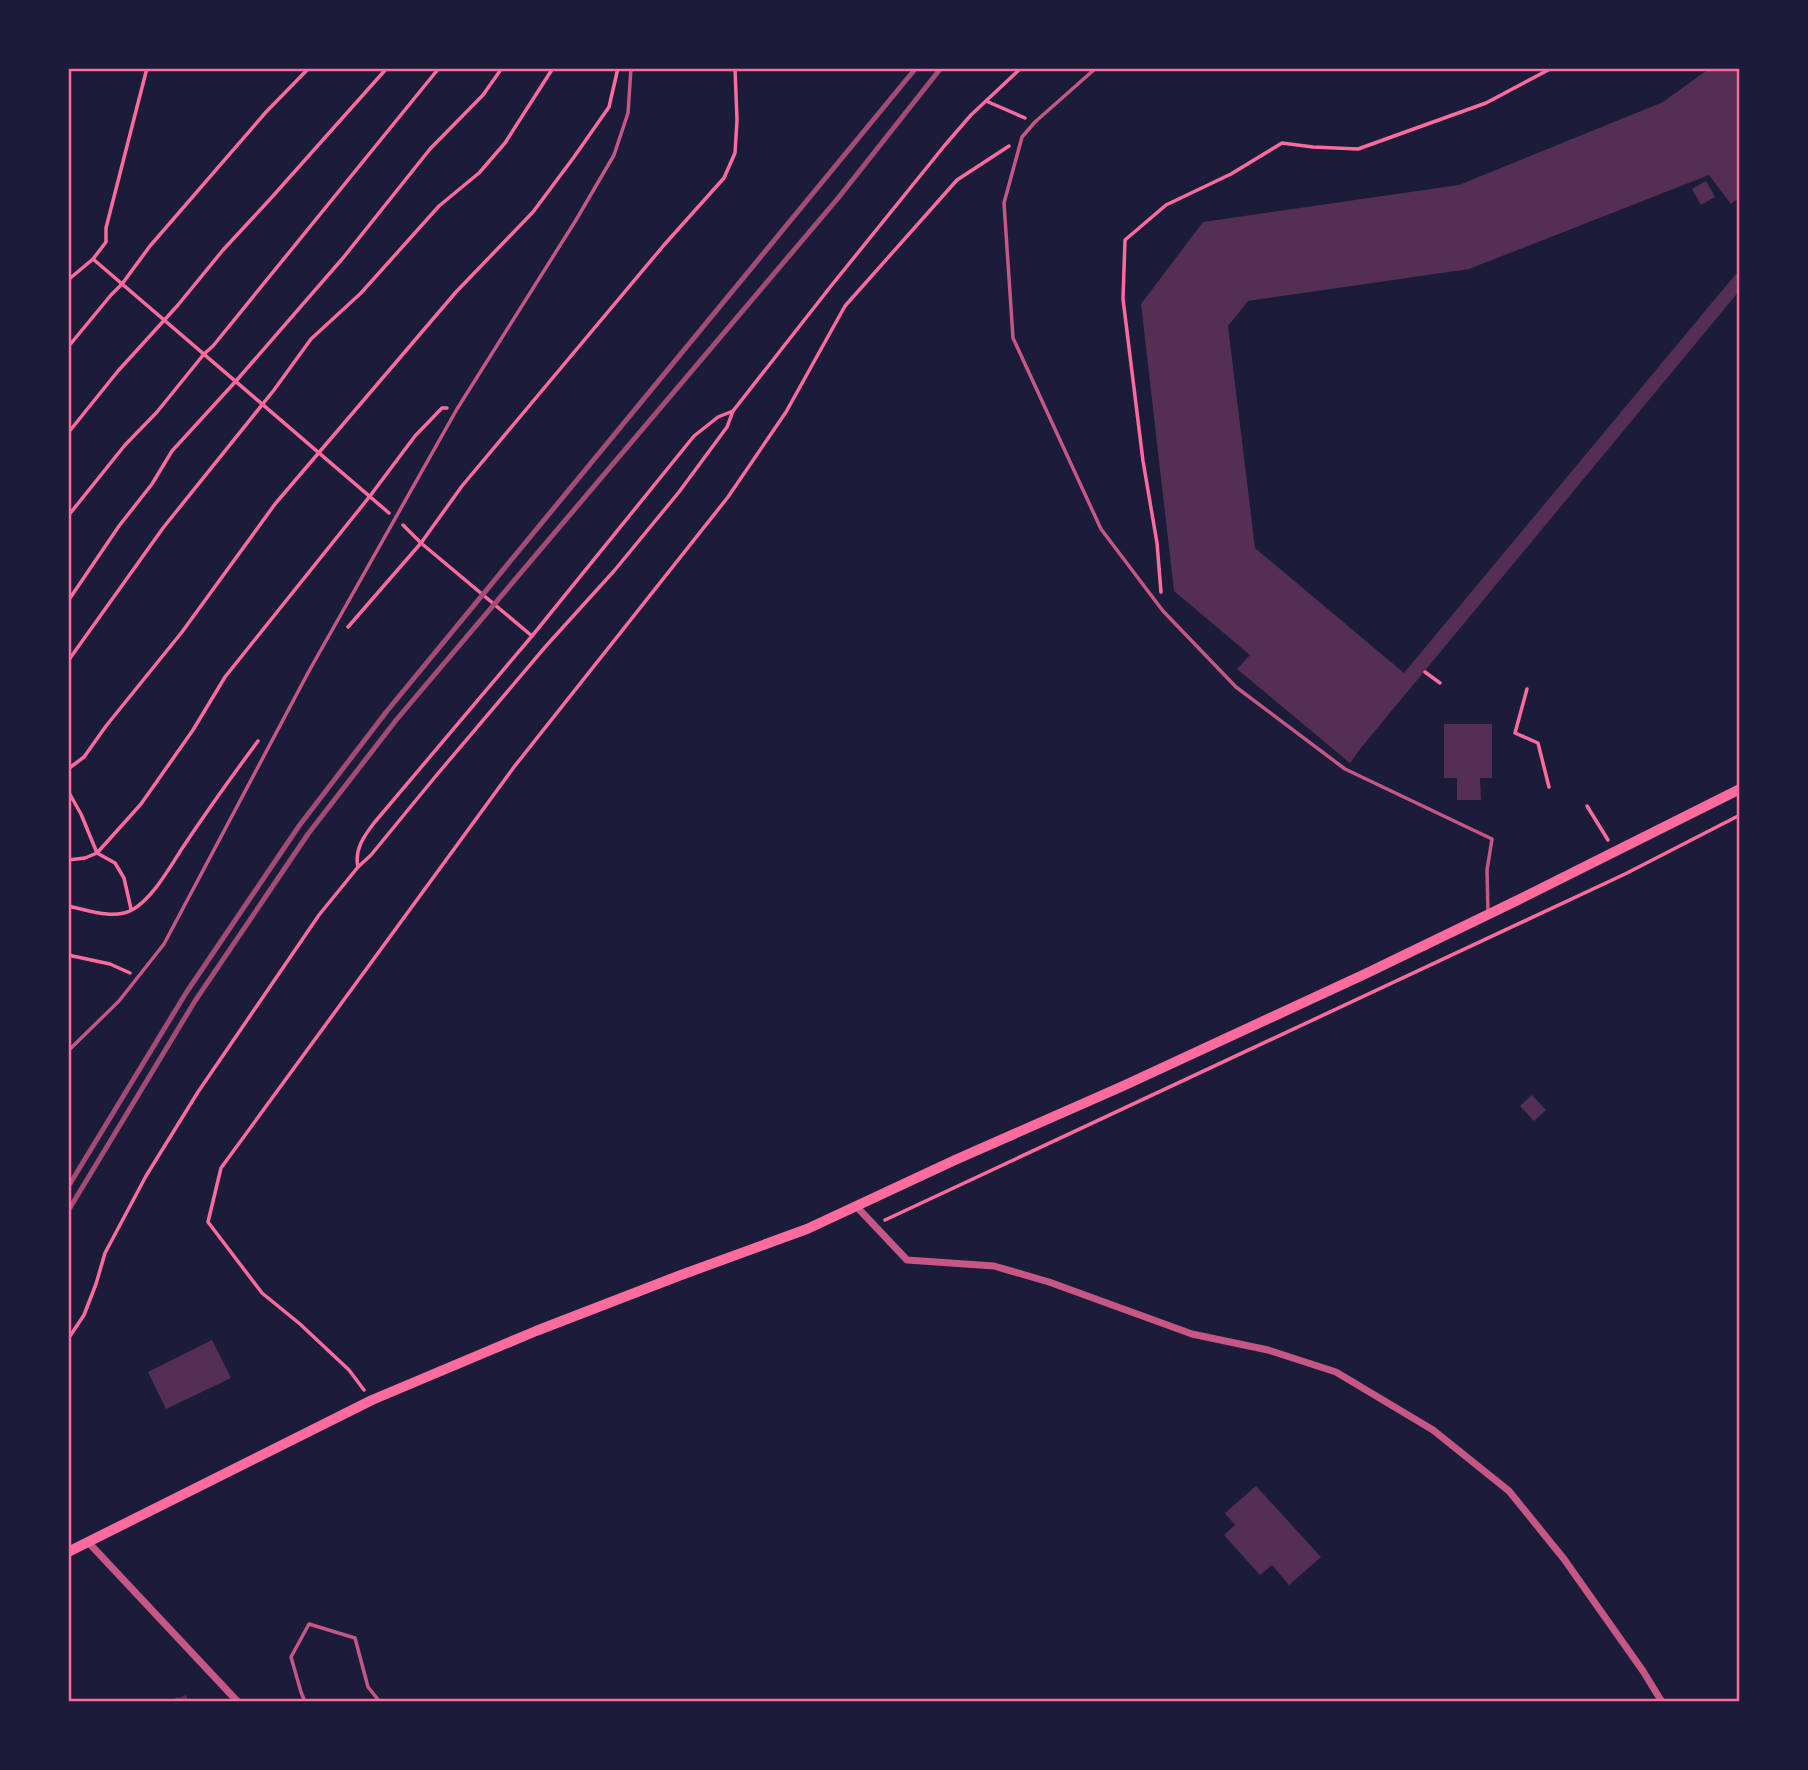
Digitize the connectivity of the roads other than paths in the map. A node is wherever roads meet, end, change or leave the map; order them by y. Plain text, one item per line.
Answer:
1 (631, 68) edge
2 (1096, 68) edge
3 (1740, 789) edge
4 (1488, 915) junction
5 (68, 1051) edge
6 (856, 1206) junction
7 (88, 1542) junction
8 (68, 1552) edge
9 (238, 1702) edge
10 (305, 1702) edge
11 (380, 1702) edge
12 (1662, 1702) edge

1 - 5 lane
2 - 4 lane
3 - 4 main road
4 - 6 main road
6 - 7 main road
6 - 12 street
7 - 8 main road
7 - 9 street
10 - 11 lane

